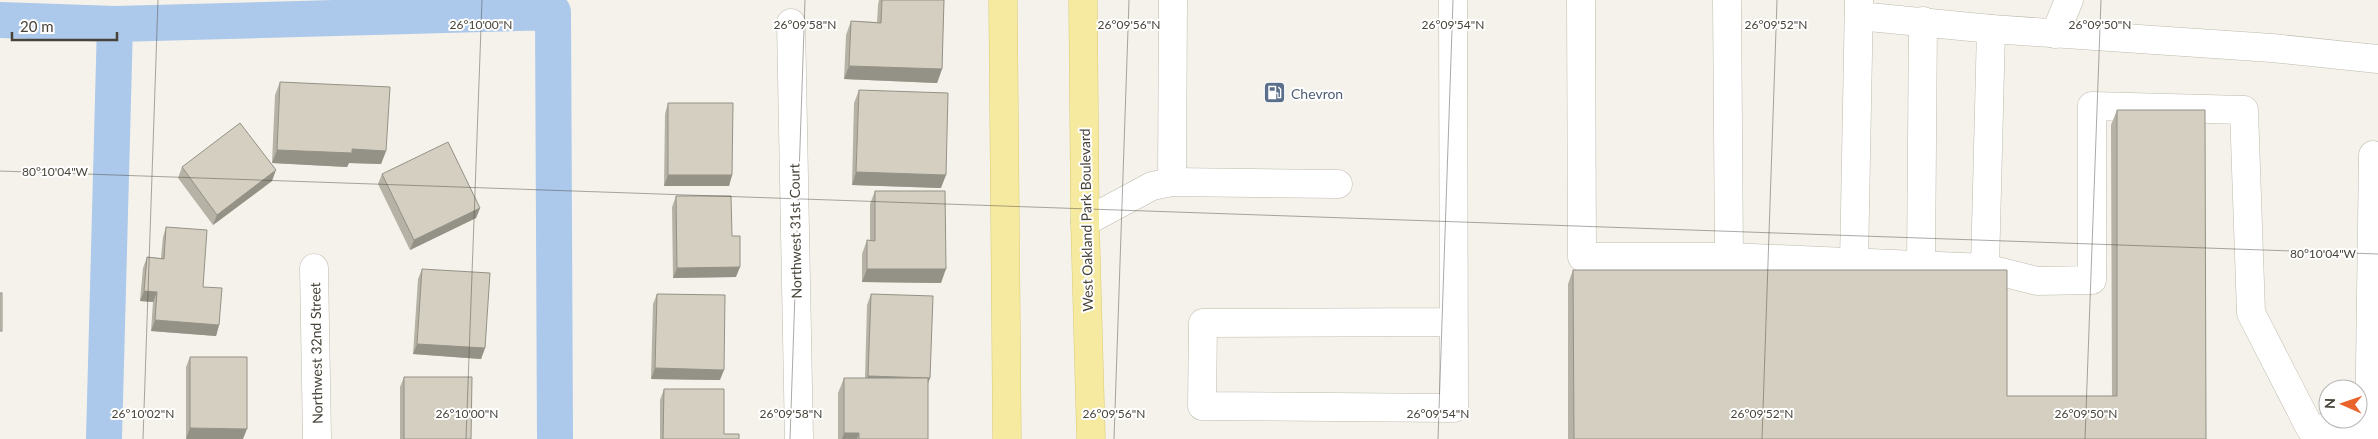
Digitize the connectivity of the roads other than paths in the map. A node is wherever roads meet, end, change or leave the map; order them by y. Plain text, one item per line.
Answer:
1 (1003, 0) edge
2 (1083, 0) edge
3 (1173, 0) edge
4 (1453, 0) edge
5 (1581, 0) edge
6 (1727, 0) edge
7 (2069, 0) edge
8 (1859, 8) edge
9 (1923, 21) junction
10 (791, 23) dead end
11 (1991, 29) junction
12 (2055, 34) junction
13 (2378, 60) edge
14 (2373, 155) dead end
15 (1172, 182) junction
16 (1338, 184) dead end
17 (1084, 222) junction
18 (1728, 258) junction
19 (1854, 263) junction
20 (1921, 264) junction
21 (314, 268) dead end
22 (1985, 268) junction
23 (1453, 322) junction
24 (2372, 433) edge
25 (317, 439) edge
26 (799, 439) edge
27 (1007, 439) edge
28 (1091, 439) edge

1 - 27 main road
2 - 17 main road, West Oakland Park Boulevard
3 - 15 street
4 - 23 street
5 - 18 street
6 - 18 street
7 - 12 street
8 - 9 street
8 - 19 street
9 - 11 street
9 - 20 street
10 - 26 street, Northwest 31st Court
11 - 12 street
11 - 22 street
12 - 13 street
14 - 24 street
15 - 16 street
15 - 17 street
17 - 28 main road, West Oakland Park Boulevard
18 - 19 street
19 - 20 street
20 - 22 street
21 - 25 street, Northwest 32nd Street
22 - 24 street
23 - 23 street

